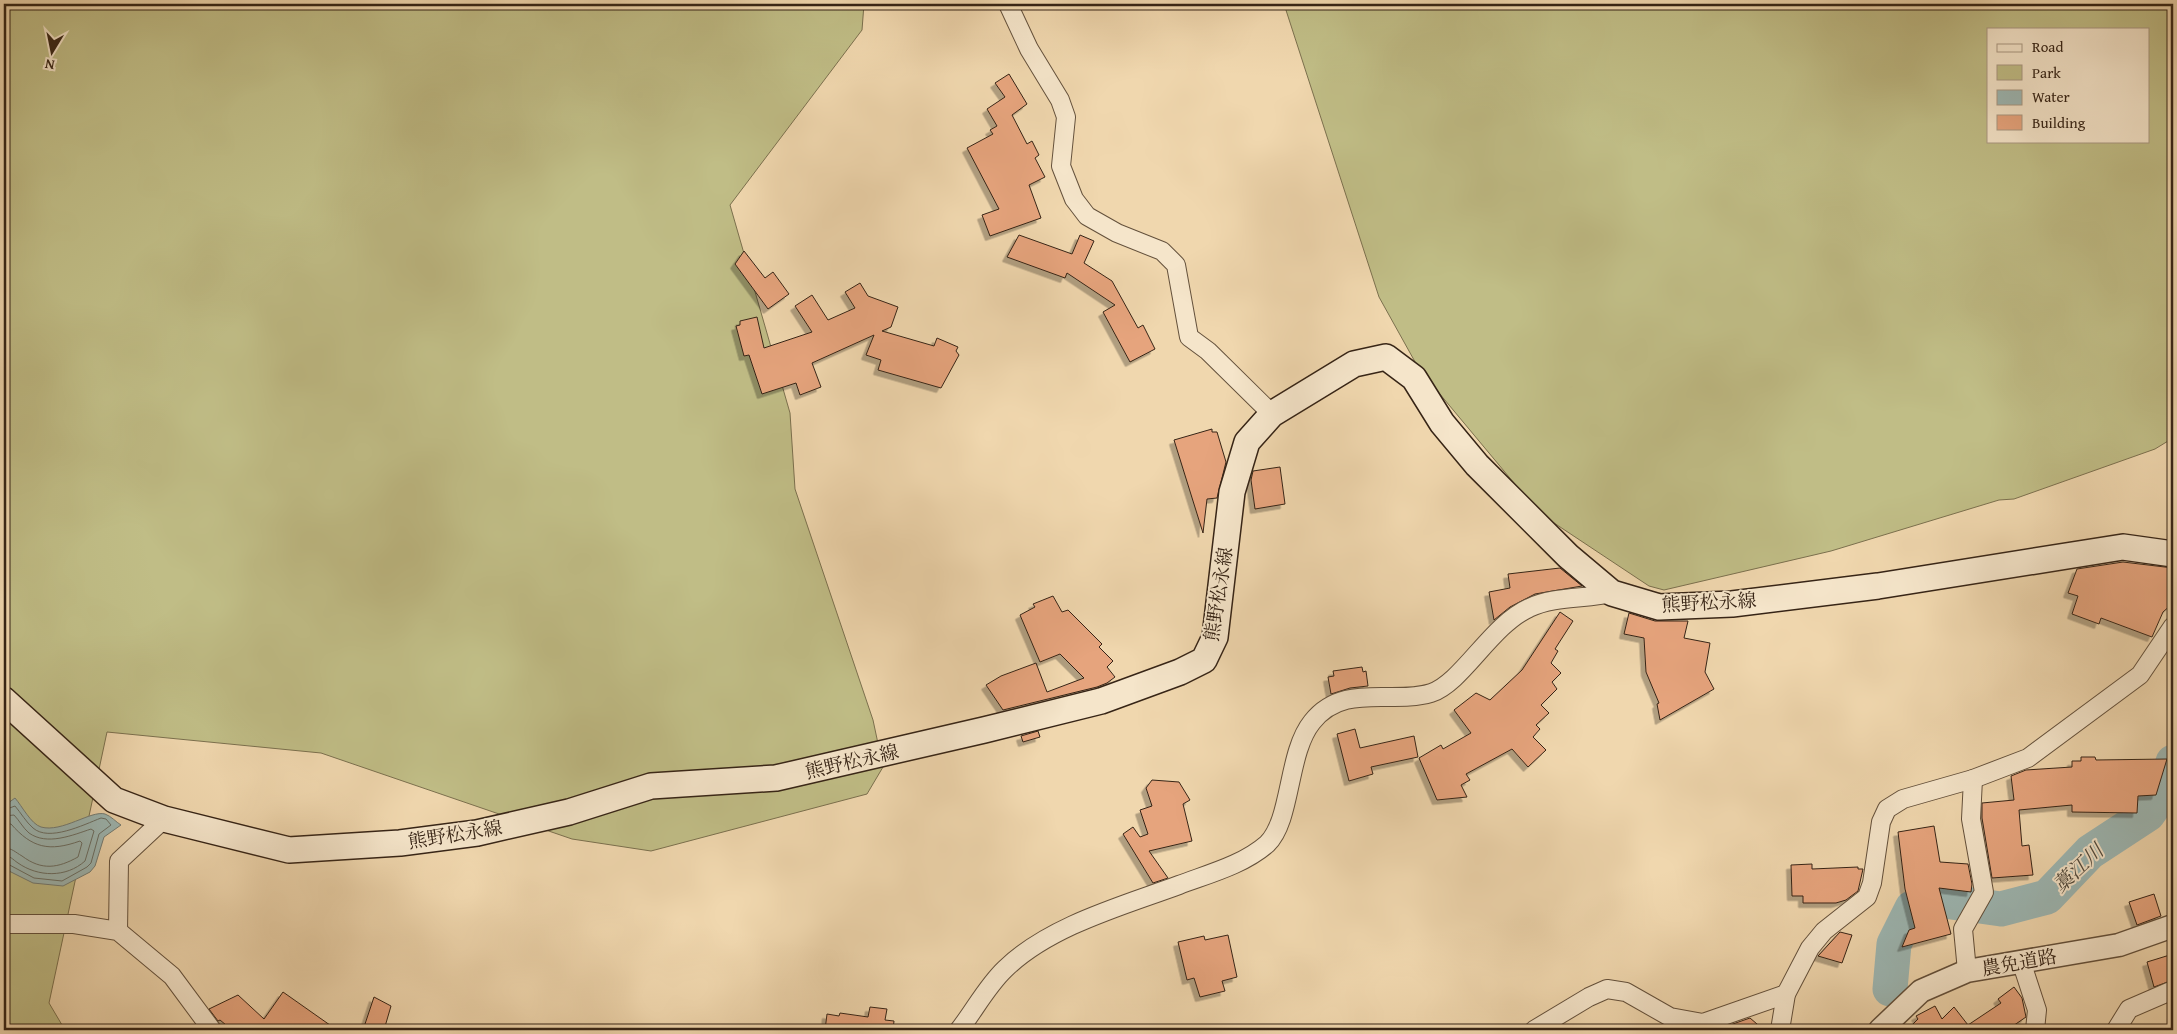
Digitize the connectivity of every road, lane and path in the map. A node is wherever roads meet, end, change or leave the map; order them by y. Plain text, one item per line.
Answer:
1 (1008, 4) edge
2 (1272, 414) junction
3 (2173, 554) edge
4 (1612, 593) junction
5 (2173, 626) edge
6 (4, 700) edge
7 (1973, 779) junction
8 (164, 819) junction
9 (4, 924) edge
10 (2173, 926) edge
11 (118, 931) junction
12 (2021, 961) junction
13 (1967, 971) junction
14 (2173, 990) edge
15 (1786, 994) junction
16 (212, 1030) edge
17 (959, 1030) edge
18 (1534, 1030) edge
19 (1780, 1030) edge
20 (1880, 1030) edge
21 (2035, 1030) edge
22 (2116, 1030) edge

1 - 2 street
2 - 4 main road, 熊野松永線
2 - 8 main road, 熊野松永線
3 - 4 main road, 熊野松永線
4 - 17 street
5 - 7 street
6 - 8 main road, 熊野松永線
7 - 13 street
7 - 15 street
8 - 11 street
9 - 11 street
10 - 12 street, 農免道路
11 - 16 street
12 - 13 street, 農免道路
12 - 21 street
13 - 20 street, 農免道路
14 - 22 street
15 - 18 street
15 - 19 street

